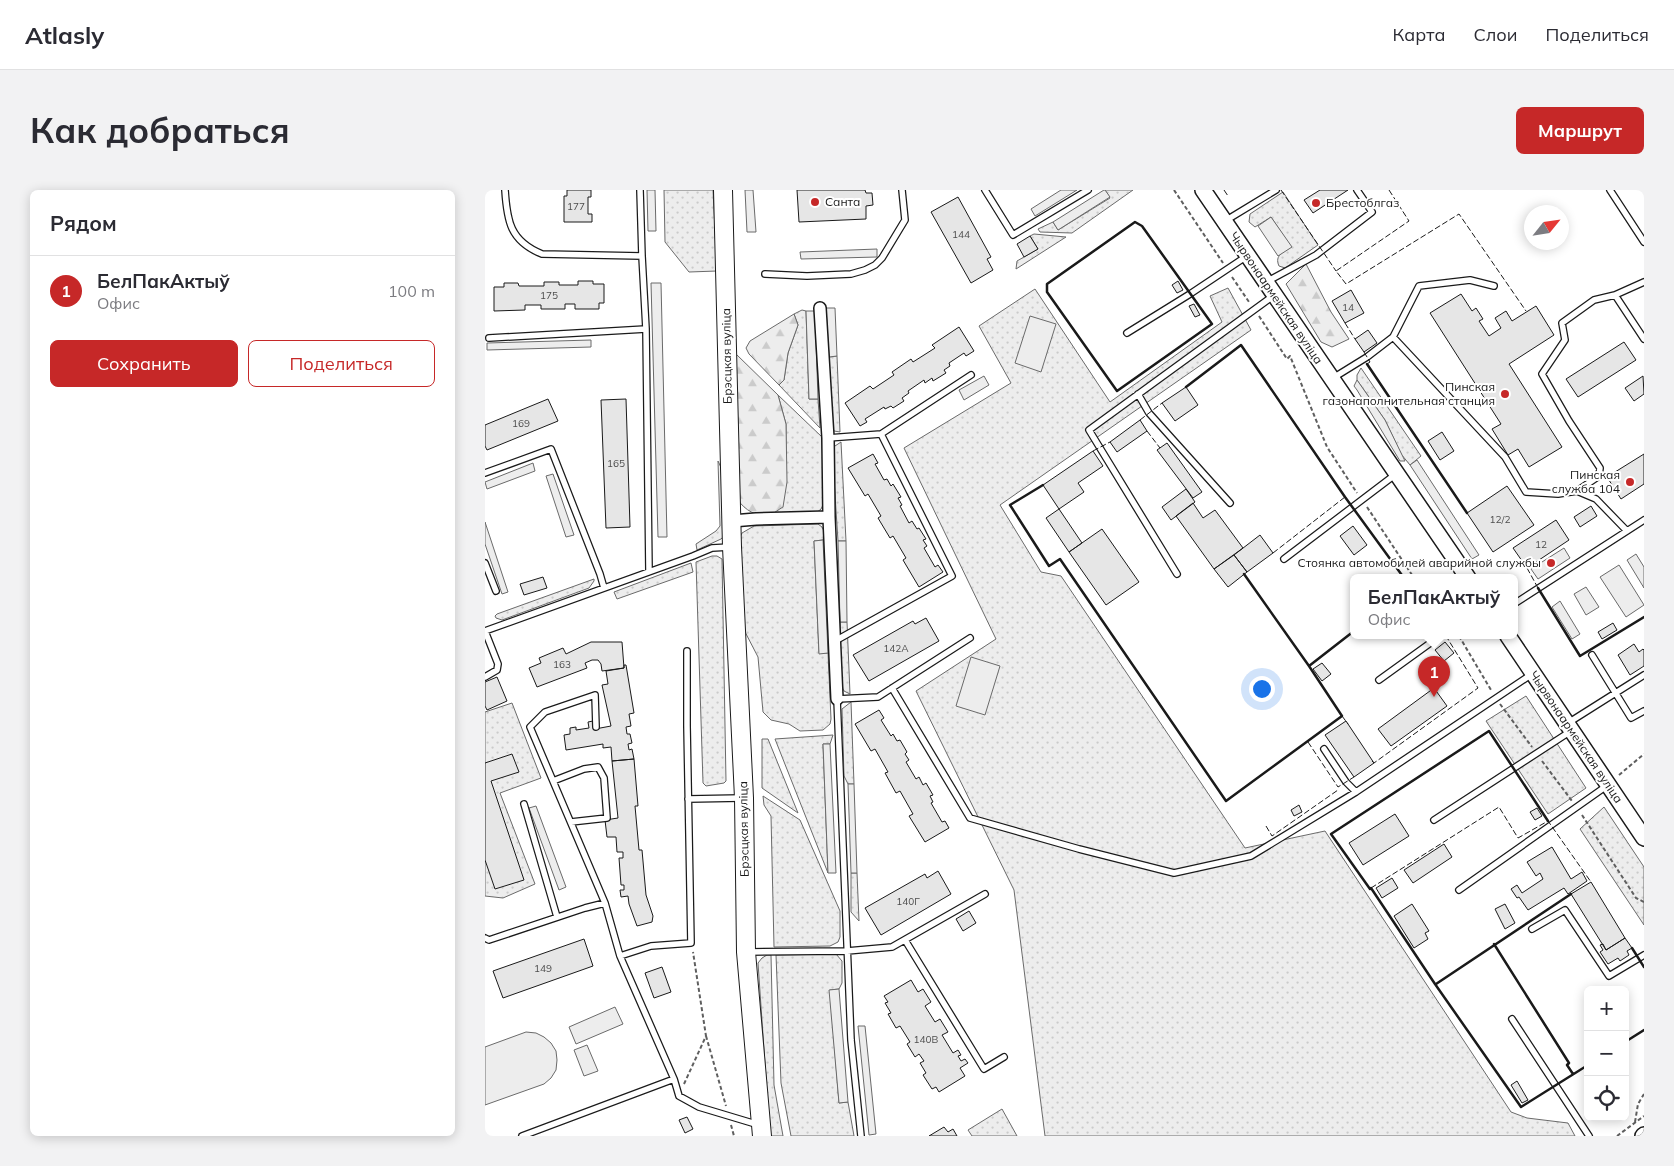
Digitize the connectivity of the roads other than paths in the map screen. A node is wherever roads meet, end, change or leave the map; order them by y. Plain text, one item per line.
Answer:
1 (505, 190) edge
2 (640, 190) edge
3 (723, 190) edge
4 (902, 190) edge
5 (985, 190) edge
6 (1088, 190) edge
7 (1203, 190) edge
8 (1276, 190) edge
9 (1357, 190) edge
10 (1610, 190) edge
11 (1224, 221) junction
12 (1644, 242) edge
13 (642, 256) junction
14 (1247, 256) junction
15 (765, 274) dead end
16 (1266, 282) junction
17 (1644, 282) edge
18 (1494, 286) dead end
19 (1275, 295) junction
20 (1615, 295) junction
21 (820, 308) dead end
22 (646, 329) junction
23 (1127, 333) dead end
24 (1393, 337) junction
25 (489, 338) dead end
26 (1644, 339) edge
27 (971, 375) dead end
28 (1331, 379) junction
29 (1138, 394) junction
30 (881, 434) junction
31 (828, 438) junction
32 (485, 473) edge
33 (1396, 474) junction
34 (1577, 490) junction
35 (1230, 503) dead end
36 (829, 517) junction
37 (1644, 520) edge
38 (732, 521) junction
39 (1627, 531) junction
40 (732, 547) junction
41 (1284, 559) dead end
42 (485, 563) edge
43 (649, 571) junction
44 (1177, 574) dead end
45 (1465, 574) edge
46 (604, 588) junction
47 (496, 591) dead end
48 (1518, 601) edge
49 (485, 631) edge
50 (970, 638) dead end
51 (1436, 639) edge
52 (1510, 639) edge
53 (835, 642) junction
54 (687, 651) dead end
55 (1592, 655) dead end
56 (1533, 673) junction
57 (1644, 675) edge
58 (485, 677) edge
59 (1379, 680) dead end
60 (892, 688) junction
61 (1615, 693) junction
62 (837, 699) junction
63 (1644, 711) edge
64 (1570, 726) junction
65 (596, 727) dead end
66 (1324, 748) dead end
67 (553, 781) junction
68 (1609, 784) junction
69 (1356, 792) junction
70 (744, 798) junction
71 (688, 799) junction
72 (524, 804) dead end
73 (1434, 820) dead end
74 (571, 822) junction
75 (1644, 838) edge
76 (1459, 890) dead end
77 (985, 894) dead end
78 (605, 903) junction
79 (557, 917) junction
80 (1532, 929) dead end
81 (485, 938) edge
82 (905, 940) junction
83 (847, 951) junction
84 (746, 952) junction
85 (1644, 955) edge
86 (620, 956) junction
87 (1512, 1020) dead end
88 (1004, 1057) dead end
89 (675, 1079) junction
90 (761, 1131) edge
91 (521, 1136) edge
92 (861, 1136) edge
93 (1589, 1136) edge

1 - 13 lane
2 - 13 lane
3 - 38 main road, Брэсцкая вуліца
4 - 15 lane
5 - 6 lane
7 - 11 street, Чырвонаармейская вуліца
8 - 11 lane
9 - 16 lane
10 - 12 lane
11 - 14 street, Чырвонаармейская вуліца
13 - 22 lane
14 - 16 street, Чырвонаармейская вуліца
14 - 23 lane
16 - 19 street, Чырвонаармейская вуліца
17 - 20 lane
18 - 24 lane
19 - 28 street, Чырвонаармейская вуліца
19 - 29 lane
20 - 26 lane
20 - 34 lane
21 - 31 street
22 - 25 lane
22 - 43 lane
24 - 28 lane
24 - 34 lane
27 - 30 lane
28 - 33 street, Чырвонаармейская вуліца
29 - 35 lane
29 - 44 lane
30 - 31 lane
30 - 53 lane
31 - 36 street
32 - 46 lane
33 - 41 lane
33 - 45 street, Чырвонаармейская вуліца
34 - 39 lane
36 - 38 street
36 - 53 street
37 - 39 lane
38 - 40 main road, Брэсцкая вуліца
39 - 48 lane
40 - 43 lane
40 - 70 main road, Брэсцкая вуліца
42 - 47 lane
43 - 46 lane
46 - 49 lane
49 - 58 lane
50 - 60 lane
51 - 59 lane
52 - 56 street, Чырвонаармейская вуліца
53 - 62 street
54 - 71 lane
55 - 61 lane
56 - 64 street, Чырвонаармейская вуліца
56 - 69 lane
57 - 61 lane
60 - 62 lane
60 - 69 lane
61 - 63 lane
61 - 64 lane
62 - 83 lane
64 - 68 street, Чырвонаармейская вуліца
64 - 73 lane
65 - 67 lane
66 - 69 lane
67 - 74 lane
67 - 74 lane
68 - 75 street, Чырвонаармейская вуліца
68 - 76 lane
70 - 71 lane
70 - 84 main road, Брэсцкая вуліца
71 - 86 lane
72 - 79 lane
74 - 78 lane
77 - 82 lane
78 - 79 lane
78 - 86 lane
79 - 81 lane
80 - 85 lane
82 - 83 lane
82 - 88 lane
83 - 84 lane
83 - 92 lane
84 - 90 main road, Брэсцкая вуліца
86 - 89 lane
87 - 93 lane
89 - 90 lane
89 - 91 lane

